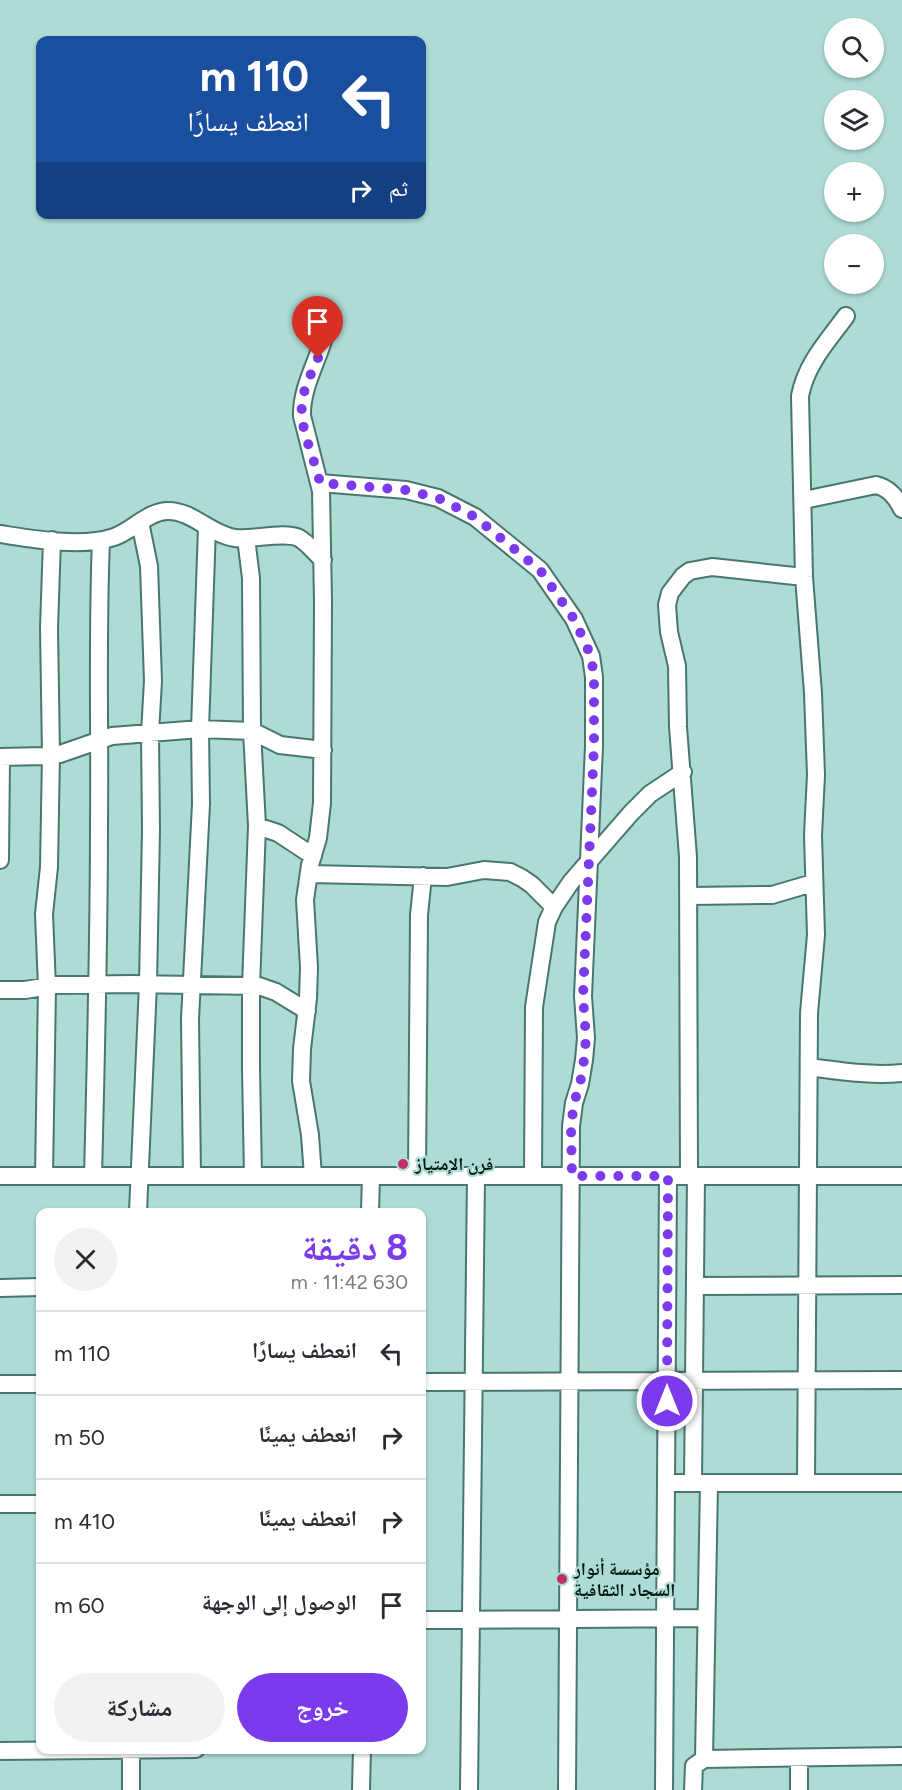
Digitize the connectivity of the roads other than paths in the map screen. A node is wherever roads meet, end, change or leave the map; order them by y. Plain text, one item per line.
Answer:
1 (846, 316) dead end
2 (326, 330) dead end
3 (320, 483) junction
4 (804, 500) junction
5 (902, 509) edge
6 (140, 522) junction
7 (207, 527) junction
8 (0, 534) edge
9 (246, 538) junction
10 (52, 540) junction
11 (101, 541) junction
12 (323, 560) junction
13 (804, 578) junction
14 (200, 729) junction
15 (252, 731) junction
16 (150, 733) junction
17 (98, 740) junction
18 (323, 750) junction
19 (51, 755) junction
20 (0, 757) edge
21 (683, 772) junction
22 (257, 826) junction
23 (312, 856) junction
24 (0, 860) edge
25 (589, 863) junction
26 (309, 874) junction
27 (423, 876) junction
28 (813, 883) junction
29 (689, 896) junction
30 (554, 907) junction
31 (148, 984) junction
32 (98, 985) junction
33 (193, 985) junction
34 (251, 986) junction
35 (47, 987) junction
36 (0, 990) edge
37 (307, 1011) junction
38 (809, 1067) junction
39 (902, 1073) edge
40 (0, 1176) edge
41 (44, 1176) junction
42 (93, 1176) junction
43 (138, 1176) junction
44 (192, 1176) junction
45 (254, 1176) junction
46 (313, 1176) junction
47 (371, 1176) junction
48 (417, 1176) junction
49 (476, 1176) junction
50 (532, 1176) junction
51 (572, 1176) junction
52 (668, 1176) junction
53 (692, 1176) junction
54 (809, 1176) junction
55 (902, 1176) edge
56 (138, 1208) edge
57 (370, 1208) edge
58 (902, 1285) edge
59 (695, 1286) junction
60 (808, 1286) junction
61 (36, 1287) edge
62 (0, 1288) edge
63 (807, 1380) junction
64 (902, 1380) edge
65 (667, 1381) junction
66 (694, 1381) junction
67 (426, 1382) edge
68 (473, 1382) junction
69 (570, 1382) junction
70 (0, 1384) edge
71 (36, 1384) edge
72 (666, 1483) junction
73 (701, 1483) junction
74 (806, 1483) junction
75 (902, 1483) edge
76 (0, 1504) edge
77 (36, 1504) edge
78 (665, 1618) junction
79 (706, 1618) junction
80 (471, 1619) junction
81 (568, 1619) junction
82 (426, 1620) edge
83 (36, 1750) edge
84 (0, 1751) edge
85 (131, 1754) edge
86 (362, 1754) edge
87 (902, 1756) edge
88 (799, 1758) junction
89 (704, 1759) junction
90 (131, 1790) edge
91 (361, 1790) edge
92 (469, 1790) edge
93 (567, 1790) edge
94 (664, 1790) edge
95 (693, 1790) edge
96 (799, 1790) edge

1 - 4 street
2 - 3 street
3 - 12 street
3 - 25 street
4 - 5 street
4 - 13 street
6 - 7 street
6 - 11 street
6 - 16 street
7 - 9 street
7 - 14 street
8 - 10 street
9 - 12 street
9 - 15 street
10 - 11 street
10 - 19 street
11 - 17 street
12 - 18 street
13 - 21 street
13 - 28 street
14 - 15 street
14 - 16 street
14 - 33 street
15 - 18 street
15 - 22 street
16 - 17 street
16 - 31 street
17 - 19 street
17 - 32 street
18 - 23 street
19 - 20 street
19 - 35 street
20 - 24 street
21 - 25 street
21 - 29 street
22 - 23 street
22 - 34 street
23 - 26 street
25 - 30 street
25 - 51 street
26 - 27 street
26 - 37 street
27 - 30 street
27 - 48 street
28 - 29 street
28 - 38 street
29 - 53 street
30 - 50 street
31 - 32 street
31 - 33 street
31 - 43 street
32 - 35 street
32 - 42 street
33 - 34 street
33 - 44 street
34 - 37 street
34 - 45 street
35 - 36 street
35 - 41 street
37 - 46 street
38 - 39 street
38 - 54 street
40 - 41 street
41 - 42 street
42 - 43 street
43 - 44 street
43 - 56 street
44 - 45 street
45 - 46 street
46 - 47 street
47 - 48 street
47 - 57 street
48 - 49 street
49 - 50 street
49 - 68 street
50 - 51 street
51 - 52 street
51 - 69 street
52 - 53 street
52 - 65 street
53 - 54 street
53 - 59 street
54 - 55 street
54 - 60 street
58 - 60 street
59 - 60 street
59 - 66 street
60 - 63 street
61 - 62 street
63 - 64 street
63 - 66 street
63 - 74 street
65 - 66 street
65 - 69 street
65 - 72 street
66 - 73 street
67 - 68 street
68 - 69 street
68 - 80 street
69 - 81 street
70 - 71 street
72 - 73 street
72 - 78 street
73 - 74 street
73 - 79 street
74 - 75 street
76 - 77 street
78 - 79 street
78 - 81 street
78 - 94 street
79 - 89 street
80 - 81 street
80 - 82 street
80 - 92 street
81 - 93 street
83 - 84 street
85 - 90 street
86 - 91 street
87 - 88 street
88 - 89 street
88 - 96 street
89 - 95 street

